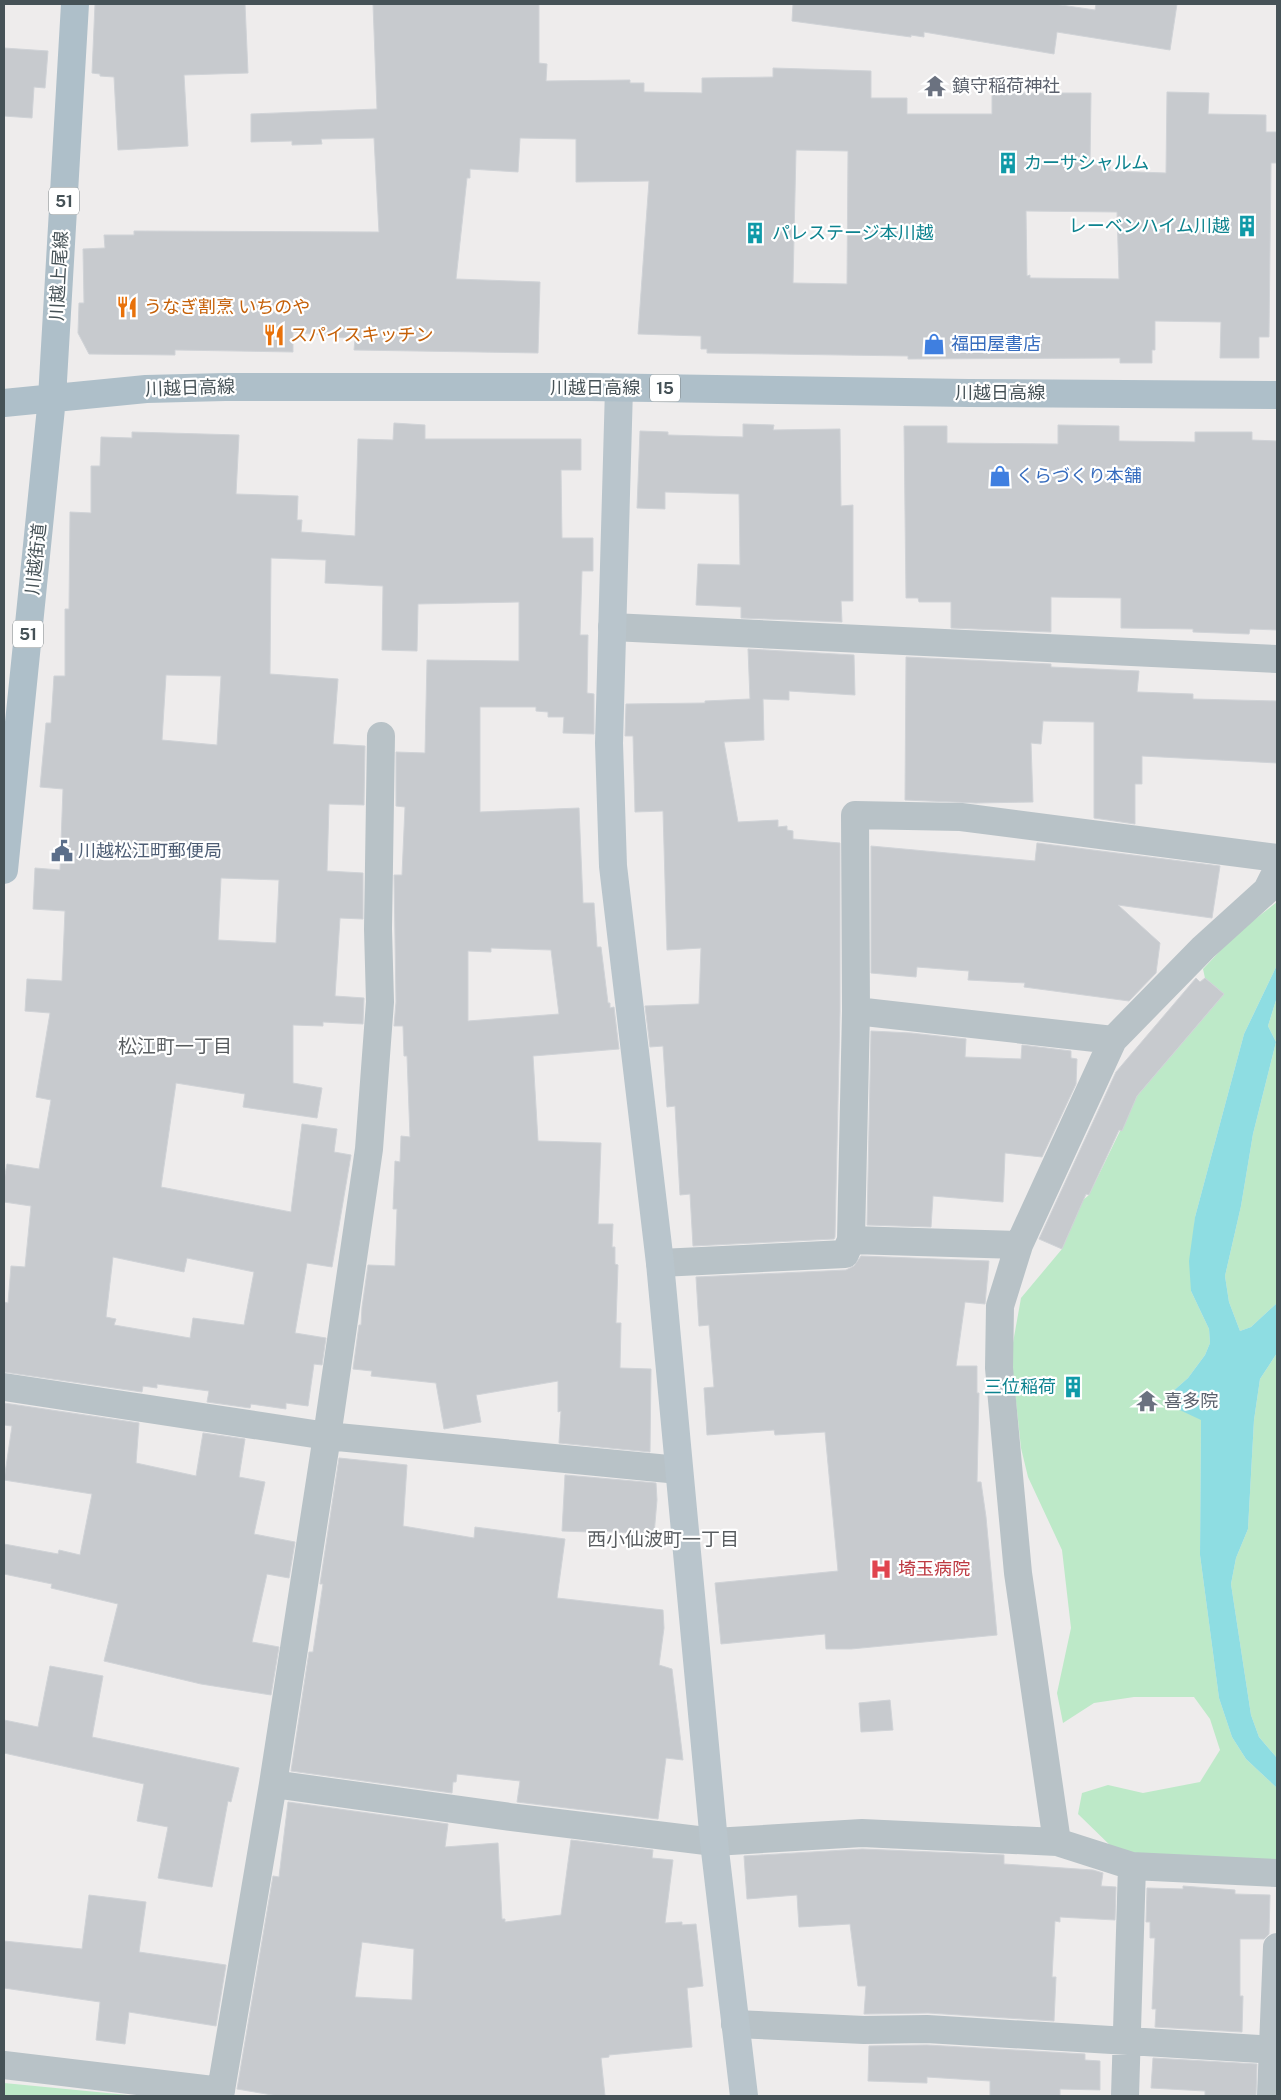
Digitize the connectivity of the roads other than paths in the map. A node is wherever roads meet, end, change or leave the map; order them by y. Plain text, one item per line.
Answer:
1 (75, 4) edge
2 (619, 388) junction
3 (1277, 394) edge
4 (52, 398) junction
5 (4, 402) edge
6 (612, 627) junction
7 (1277, 659) edge
8 (381, 736) dead end
9 (10, 744) edge
10 (1277, 858) edge
11 (4, 870) edge
12 (1277, 870) edge
13 (856, 1011) junction
14 (1113, 1040) junction
15 (851, 1240) junction
16 (1019, 1245) junction
17 (660, 1263) junction
18 (4, 1387) edge
19 (328, 1436) junction
20 (679, 1470) junction
21 (273, 1784) junction
22 (714, 1842) junction
23 (1057, 1842) junction
24 (1132, 1866) junction
25 (1277, 1873) edge
26 (1277, 1947) edge
27 (735, 2024) junction
28 (1128, 2041) junction
29 (1274, 2050) edge
30 (4, 2066) edge
31 (221, 2093) edge
32 (744, 2096) edge
33 (1125, 2096) edge
34 (1271, 2096) edge

1 - 4 main road, 川越上尾線 / 51
2 - 3 main road, 川越日高線 / 15
2 - 4 main road, 川越日高線 / 15
2 - 6 street
4 - 5 main road, 川越日高線 / 15
4 - 9 main road, 川越街道 / 51
6 - 7 street
6 - 17 street
8 - 19 street
9 - 11 main road, 川越街道 / 51
10 - 13 street
12 - 14 street
13 - 14 street
13 - 15 street
14 - 16 street
15 - 16 street
15 - 17 street
16 - 23 street
17 - 20 street
18 - 19 street
19 - 20 street
19 - 21 street
20 - 22 street
21 - 22 street
21 - 31 street
22 - 23 street
22 - 27 street
23 - 24 street
24 - 25 street
24 - 28 street
26 - 29 street
27 - 28 street
27 - 32 street
28 - 29 street
28 - 33 street
29 - 34 street
30 - 31 street

